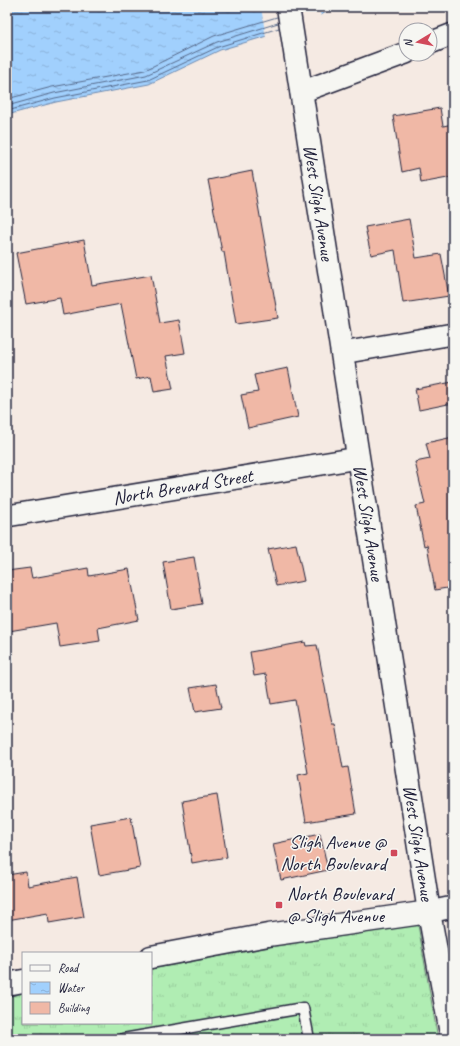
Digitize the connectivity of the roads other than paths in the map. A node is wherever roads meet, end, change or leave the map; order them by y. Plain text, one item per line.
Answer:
1 (288, 7) edge
2 (453, 34) edge
3 (438, 40) edge
4 (398, 55) edge
5 (300, 84) junction
6 (453, 334) edge
7 (342, 353) junction
8 (358, 458) junction
9 (7, 516) edge
10 (453, 907) edge
11 (430, 912) junction
12 (152, 957) edge
13 (22, 981) edge
14 (7, 984) edge
15 (123, 1039) edge
16 (309, 1039) edge
17 (452, 1039) edge

1 - 5 main road, West Sligh Avenue
2 - 3 street
4 - 5 street
5 - 7 main road, West Sligh Avenue
6 - 7 street
7 - 8 main road, West Sligh Avenue
8 - 9 street, North Brevard Street
8 - 11 main road, West Sligh Avenue
10 - 11 street
11 - 12 main road
11 - 17 main road, West Sligh Avenue
13 - 14 main road
15 - 16 lane

